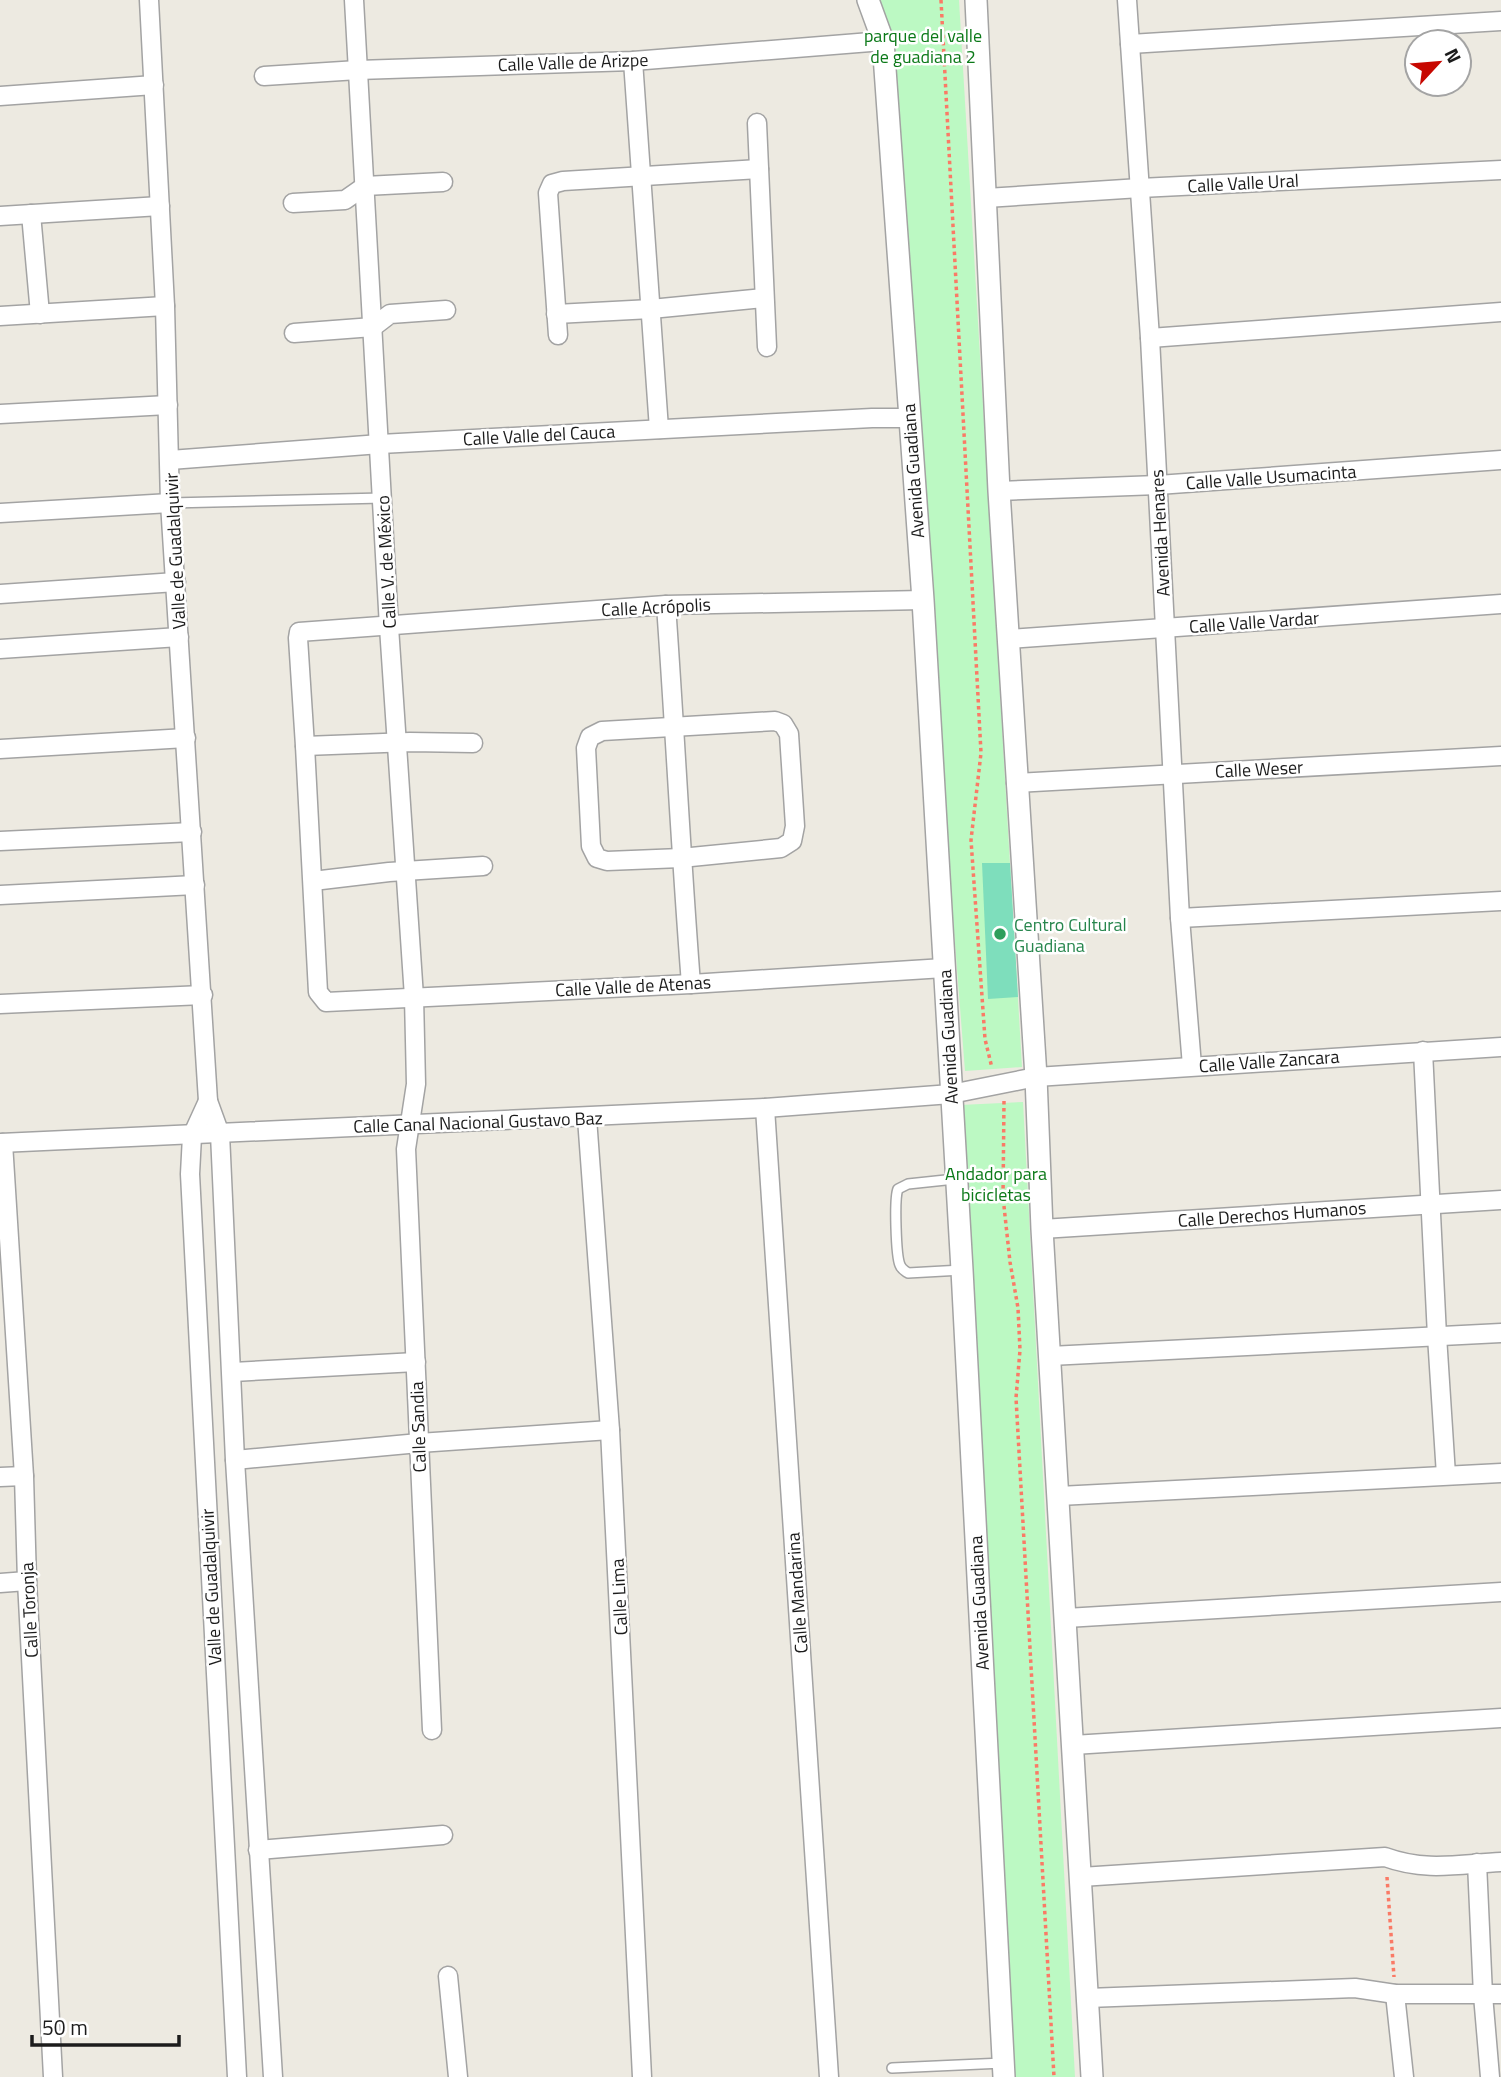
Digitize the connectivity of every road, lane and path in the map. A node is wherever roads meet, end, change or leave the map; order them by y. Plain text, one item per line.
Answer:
1 (149, 0) edge
2 (354, 0) edge
3 (868, 0) edge
4 (941, 0) edge
5 (976, 0) edge
6 (1127, 0) edge
7 (1501, 21) edge
8 (883, 41) junction
9 (1130, 44) junction
10 (633, 61) junction
11 (358, 70) junction
12 (264, 76) dead end
13 (154, 85) junction
14 (0, 96) edge
15 (757, 124) dead end
16 (759, 169) junction
17 (1501, 170) edge
18 (642, 177) junction
19 (443, 182) dead end
20 (365, 186) junction
21 (1140, 188) junction
22 (986, 198) junction
23 (293, 203) dead end
24 (160, 206) junction
25 (31, 214) junction
26 (0, 216) edge
27 (764, 298) junction
28 (165, 306) junction
29 (651, 309) junction
30 (446, 310) dead end
31 (1501, 312) edge
32 (40, 314) junction
33 (556, 314) junction
34 (0, 316) edge
35 (373, 327) junction
36 (294, 333) dead end
37 (558, 335) dead end
38 (1150, 338) junction
39 (767, 347) dead end
40 (168, 405) junction
41 (0, 414) edge
42 (909, 418) junction
43 (659, 429) junction
44 (380, 444) junction
45 (170, 460) junction
46 (1501, 460) edge
47 (1158, 485) junction
48 (999, 491) junction
49 (383, 498) junction
50 (170, 503) junction
51 (0, 513) edge
52 (176, 582) junction
53 (0, 594) edge
54 (923, 600) junction
55 (1501, 604) edge
56 (666, 605) junction
57 (389, 627) junction
58 (1164, 628) junction
59 (179, 637) junction
60 (1008, 639) junction
61 (0, 649) edge
62 (675, 727) junction
63 (186, 738) junction
64 (397, 743) junction
65 (473, 743) dead end
66 (305, 746) junction
67 (0, 749) edge
68 (1501, 756) edge
69 (1172, 774) junction
70 (1016, 783) junction
71 (192, 832) junction
72 (0, 841) edge
73 (681, 858) junction
74 (483, 866) dead end
75 (405, 870) junction
76 (313, 881) junction
77 (195, 885) junction
78 (0, 895) edge
79 (1501, 901) edge
80 (1180, 918) junction
81 (944, 968) junction
82 (691, 984) junction
83 (203, 995) junction
84 (414, 997) junction
85 (0, 1004) edge
86 (1501, 1047) edge
87 (1423, 1051) junction
88 (1192, 1066) junction
89 (1037, 1077) junction
90 (1000, 1084) junction
91 (951, 1094) junction
92 (208, 1101) junction
93 (765, 1108) junction
94 (587, 1118) junction
95 (411, 1125) junction
96 (220, 1135) junction
97 (192, 1136) junction
98 (1, 1143) edge
99 (955, 1180) junction
100 (1501, 1200) edge
101 (1430, 1204) junction
102 (1042, 1229) junction
103 (962, 1270) junction
104 (1501, 1333) edge
105 (1437, 1336) junction
106 (1050, 1356) junction
107 (416, 1362) junction
108 (233, 1373) junction
109 (610, 1430) junction
110 (419, 1443) junction
111 (235, 1460) junction
112 (1501, 1473) edge
113 (1446, 1475) junction
114 (24, 1476) junction
115 (0, 1477) edge
116 (1059, 1496) junction
117 (27, 1581) junction
118 (0, 1583) edge
119 (1501, 1592) edge
120 (1066, 1618) junction
121 (1501, 1718) edge
122 (432, 1730) dead end
123 (1073, 1745) junction
124 (443, 1835) dead end
125 (258, 1850) junction
126 (1385, 1857) junction
127 (1501, 1862) edge
128 (1476, 1863) junction
129 (1081, 1877) junction
130 (448, 1976) dead end
131 (1395, 1994) junction
132 (1492, 1995) edge
133 (1088, 1998) junction
134 (891, 2068) dead end
135 (1003, 2070) edge
136 (53, 2077) edge
137 (237, 2077) edge
138 (273, 2077) edge
139 (458, 2077) edge
140 (642, 2077) edge
141 (829, 2077) edge
142 (1054, 2077) edge
143 (1092, 2077) edge
144 (1404, 2077) edge
145 (1490, 2077) edge

1 - 13 street, Valle de Guadalquivir
2 - 11 street, Calle V. de México
3 - 8 street, Avenida Guadiana
4 - 90 path
5 - 22 street
6 - 9 street, Avenida Henares
7 - 9 street
8 - 10 street, Calle Valle de Arizpe
8 - 42 street, Avenida Guadiana
9 - 21 street, Avenida Henares
10 - 11 street, Calle Valle de Arizpe
10 - 18 street
11 - 12 street, Calle Valle de Arizpe
11 - 20 street, Calle V. de México
13 - 14 street
13 - 24 street, Valle de Guadalquivir
15 - 16 street
16 - 18 street
16 - 27 street
17 - 21 street, Calle Valle Ural
18 - 29 street
18 - 33 street
19 - 20 street
20 - 23 street
20 - 35 street, Calle V. de México
21 - 22 street, Calle Valle Ural
21 - 38 street, Avenida Henares
22 - 48 street
24 - 25 street
24 - 28 street, Valle de Guadalquivir
25 - 26 street
25 - 32 street
27 - 29 street
27 - 39 street
28 - 32 street
28 - 40 street, Valle de Guadalquivir
29 - 33 street
29 - 43 street
30 - 35 street
31 - 38 street
32 - 34 street
33 - 37 street
35 - 36 street
35 - 44 street, Calle V. de México
38 - 47 street, Avenida Henares
40 - 41 street
40 - 45 street, Valle de Guadalquivir
42 - 43 street, Calle Valle del Cauca
42 - 54 street, Avenida Guadiana
43 - 44 street, Calle Valle del Cauca
44 - 45 street, Calle Valle del Cauca
44 - 49 street, Calle V. de México
45 - 50 street, Valle de Guadalquivir
46 - 47 street, Calle Valle Usumacinta
47 - 48 street, Calle Valle Usumacinta
47 - 58 street, Avenida Henares
48 - 60 street
49 - 50 lane
49 - 57 street, Calle V. de México
50 - 51 street
50 - 52 street, Valle de Guadalquivir
52 - 53 street
52 - 59 street, Valle de Guadalquivir
54 - 56 street, Calle Acrópolis
54 - 81 street, Avenida Guadiana
55 - 58 street, Calle Valle Vardar
56 - 57 street, Calle Acrópolis
56 - 62 street
57 - 64 street, Calle V. de México
57 - 66 street, Calle Acrópolis
58 - 60 street, Calle Valle Vardar
58 - 69 street, Avenida Henares
59 - 61 street
59 - 63 street, Valle de Guadalquivir
60 - 70 street
62 - 73 street
62 - 73 street
62 - 73 street
63 - 67 street
63 - 71 street, Valle de Guadalquivir
64 - 65 street
64 - 66 street
64 - 75 street, Calle V. de México
66 - 76 street
68 - 69 street, Calle Weser
69 - 70 street, Calle Weser
69 - 80 street, Avenida Henares
70 - 89 street
71 - 72 street
71 - 77 street, Valle de Guadalquivir
73 - 82 street
74 - 75 street
75 - 76 street
75 - 84 street, Calle V. de México
76 - 84 street, Calle Valle de Atenas
77 - 78 street
77 - 83 street, Valle de Guadalquivir
79 - 80 street
80 - 88 street, Avenida Henares
81 - 82 street, Calle Valle de Atenas
81 - 91 street, Avenida Guadiana
82 - 84 street, Calle Valle de Atenas
83 - 85 street
83 - 92 street, Valle de Guadalquivir
84 - 95 street, Calle V. de México
86 - 87 street, Calle Valle Zancara
87 - 88 street, Calle Valle Zancara
87 - 101 street
88 - 89 street, Calle Valle Zancara
89 - 90 street, Calle Valle Zancara
89 - 102 street
90 - 91 street, Calle Valle Zancara
90 - 142 path
91 - 93 street, Calle Canal Nacional Gustavo Baz
91 - 99 street, Avenida Guadiana
92 - 96 street, Valle de Guadalquivir
92 - 97 street, Valle de Guadalquivir
93 - 94 street, Calle Canal Nacional Gustavo Baz
93 - 141 street, Calle Mandarina
94 - 95 street, Calle Canal Nacional Gustavo Baz
94 - 109 street, Calle Lima
95 - 96 street, Calle Canal Nacional Gustavo Baz
95 - 107 street, Calle Sandia
96 - 97 street, Calle Canal Nacional Gustavo Baz
96 - 108 street, Valle de Guadalquivir
97 - 98 street, Calle Canal Nacional Gustavo Baz
97 - 137 street, Valle de Guadalquivir
98 - 114 street, Calle Toronja
99 - 103 street, Avenida Guadiana
99 - 103 lane
100 - 101 street, Calle Derechos Humanos
101 - 102 street, Calle Derechos Humanos
101 - 105 street
102 - 106 street
103 - 135 street, Avenida Guadiana
104 - 105 street
105 - 106 street
105 - 113 street
106 - 116 street
107 - 108 street
107 - 110 street, Calle Sandia
108 - 111 street, Valle de Guadalquivir
109 - 110 street
109 - 140 street, Calle Lima
110 - 111 street
110 - 122 street, Calle Sandia
111 - 125 street, Valle de Guadalquivir
112 - 113 street
113 - 116 street
114 - 115 street
114 - 117 street, Calle Toronja
116 - 120 street
117 - 118 street
117 - 136 street, Calle Toronja
119 - 120 street
120 - 123 street
121 - 123 street
123 - 129 street
124 - 125 street
125 - 138 street, Valle de Guadalquivir
126 - 128 street
126 - 129 street
126 - 131 path
127 - 128 street
128 - 132 street
129 - 133 street
130 - 139 street
131 - 132 street
131 - 133 street
131 - 144 street
132 - 145 street
133 - 143 street
134 - 135 lane

